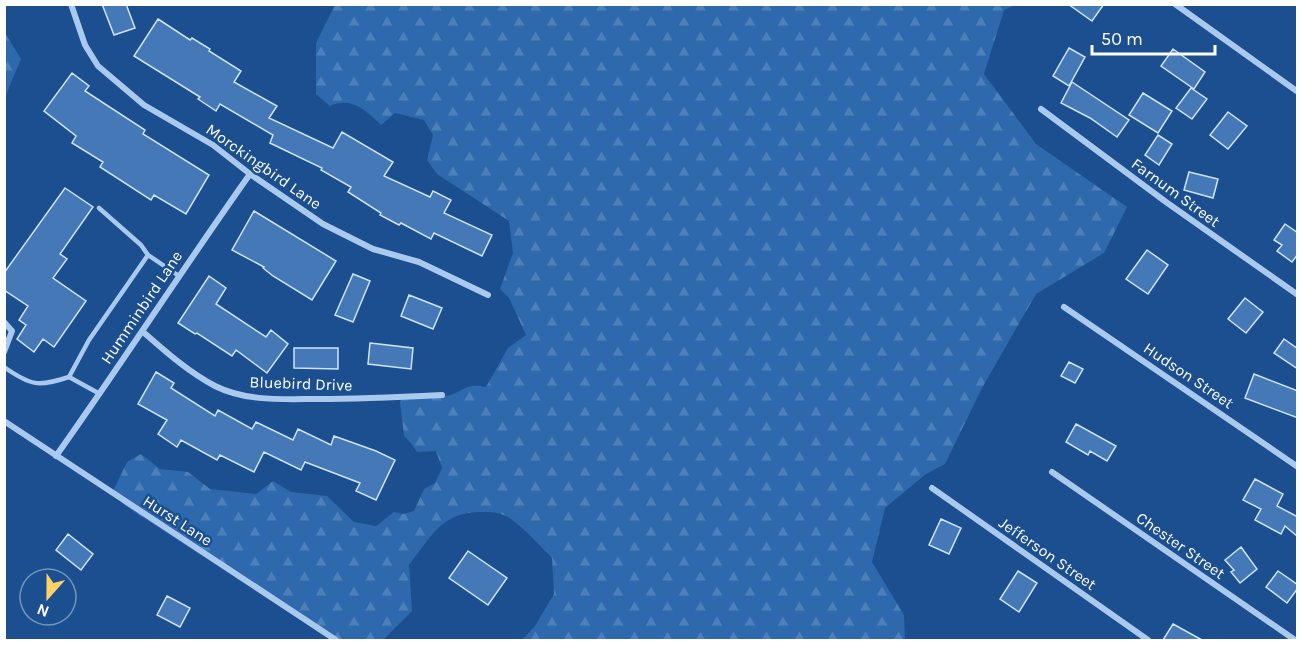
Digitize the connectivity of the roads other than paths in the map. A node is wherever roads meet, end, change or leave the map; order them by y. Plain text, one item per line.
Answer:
1 (71, 4) edge
2 (1175, 4) edge
3 (1298, 92) edge
4 (1041, 109) dead end
5 (250, 174) junction
6 (99, 208) dead end
7 (148, 255) junction
8 (179, 276) junction
9 (488, 295) dead end
10 (1298, 295) edge
11 (1064, 307) dead end
12 (4, 322) edge
13 (142, 331) junction
14 (4, 352) edge
15 (4, 367) edge
16 (69, 377) junction
17 (100, 394) junction
18 (442, 395) dead end
19 (4, 421) edge
20 (56, 456) junction
21 (1298, 468) edge
22 (1052, 472) dead end
23 (932, 488) dead end
24 (336, 640) edge
25 (1148, 640) edge
26 (1295, 640) edge

1 - 5 street, Morckingbird Lane
2 - 3 street
4 - 10 street, Farnum Street
5 - 8 street, Humminbird Lane
5 - 9 street, Morckingbird Lane
6 - 7 lane
7 - 8 lane
7 - 16 lane
8 - 13 street, Humminbird Lane
11 - 21 street, Hudson Street
12 - 14 street
13 - 17 street, Humminbird Lane
13 - 18 street, Bluebird Drive
15 - 16 lane
16 - 17 lane
17 - 20 street, Humminbird Lane
19 - 20 street, Hurst Lane
20 - 24 street, Hurst Lane
22 - 26 street, Chester Street
23 - 25 street, Jefferson Street

